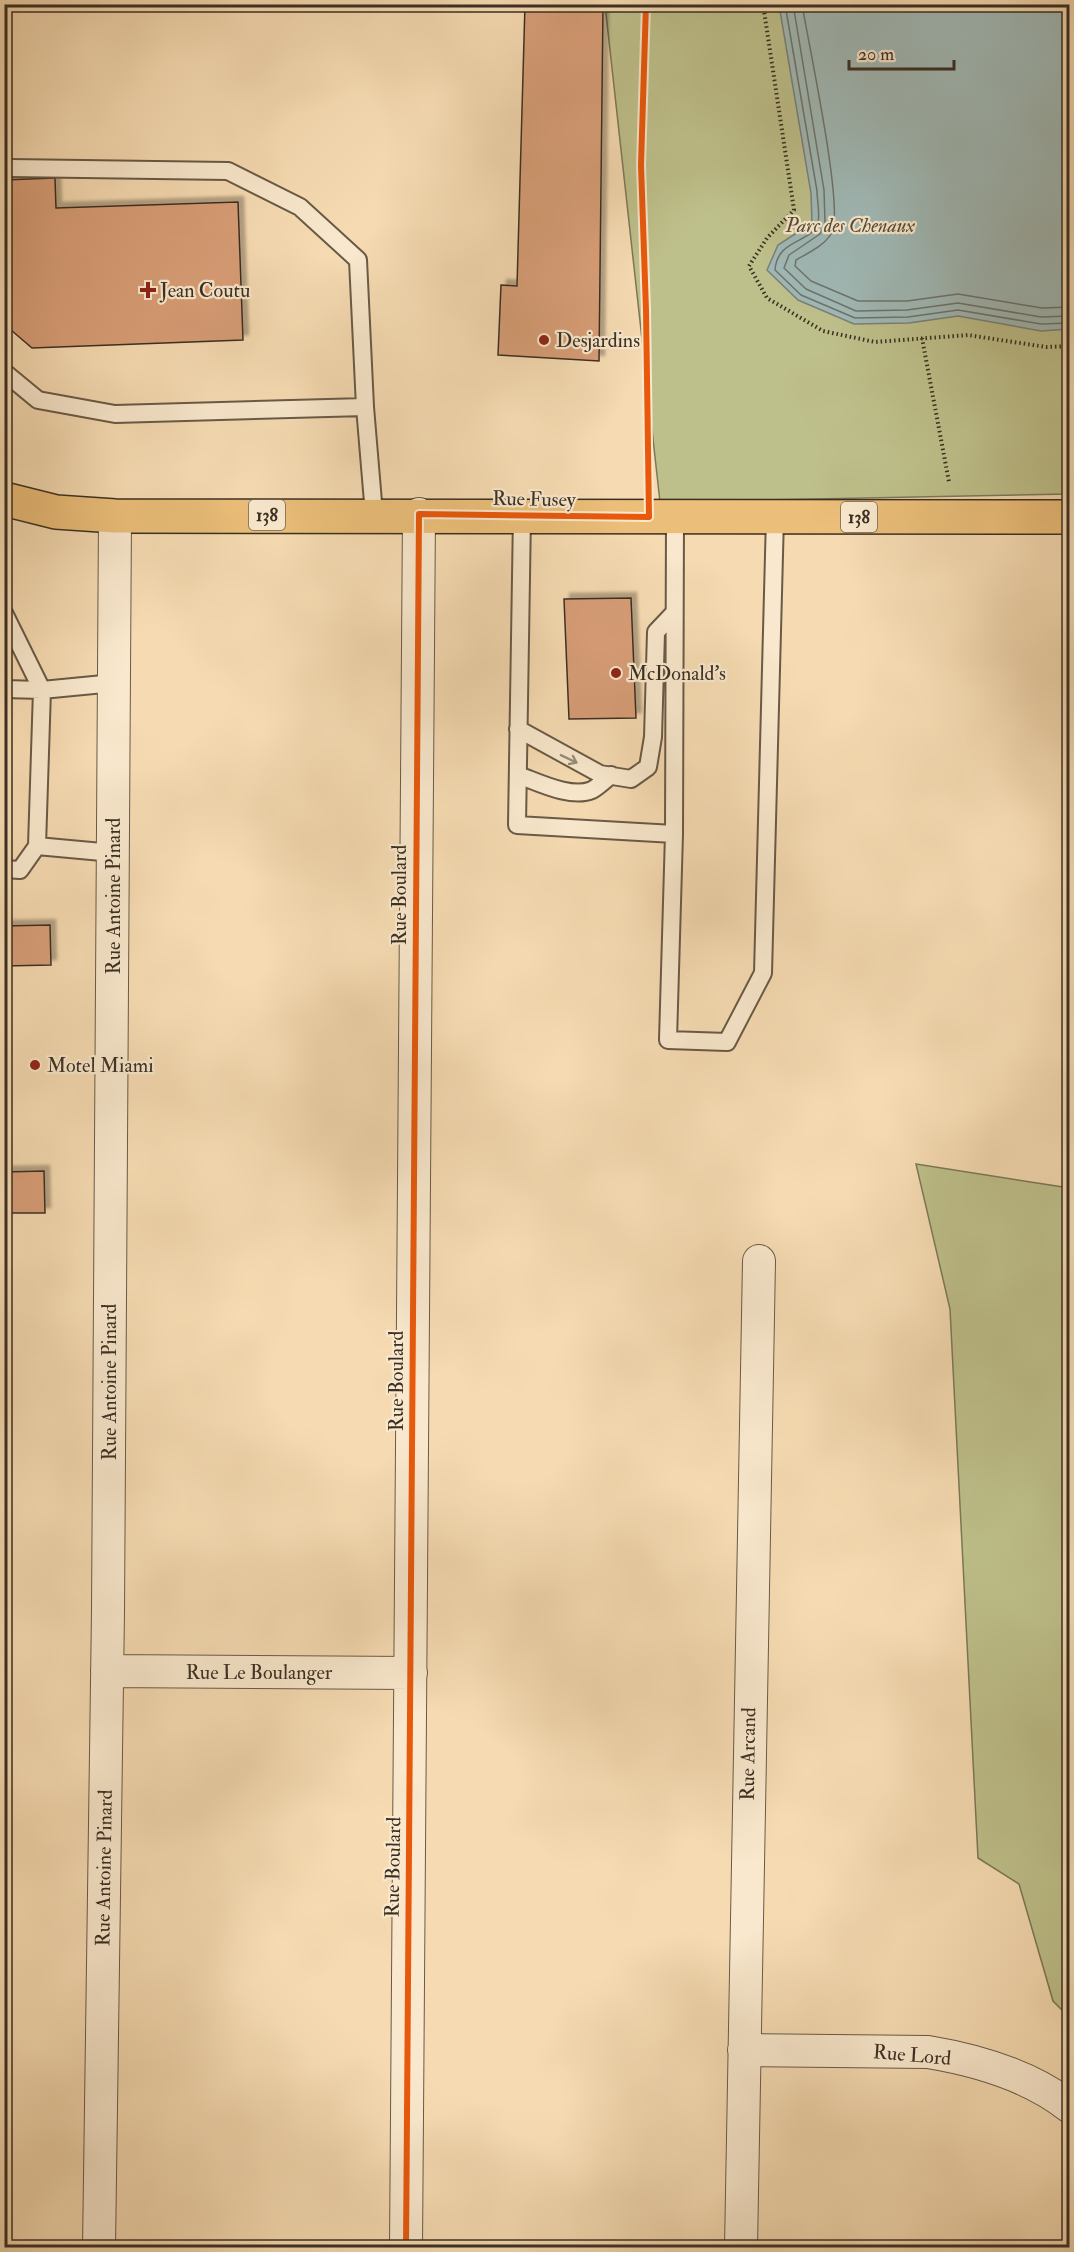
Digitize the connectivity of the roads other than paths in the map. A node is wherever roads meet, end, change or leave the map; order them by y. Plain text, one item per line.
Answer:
1 (10, 168) dead end
2 (4, 372) edge
3 (365, 407) junction
4 (4, 499) edge
5 (374, 514) junction
6 (419, 514) junction
7 (522, 515) junction
8 (115, 516) junction
9 (675, 517) junction
10 (775, 517) junction
11 (1070, 517) edge
12 (4, 613) edge
13 (674, 613) junction
14 (114, 683) junction
15 (4, 689) edge
16 (42, 690) junction
17 (518, 729) junction
18 (518, 775) junction
19 (611, 775) junction
20 (674, 834) junction
21 (37, 846) junction
22 (113, 852) junction
23 (4, 869) edge
24 (759, 1261) dead end
25 (107, 1671) junction
26 (411, 1673) junction
27 (744, 2050) junction
28 (1070, 2107) edge
29 (99, 2247) edge
30 (406, 2247) edge
31 (741, 2247) edge

1 - 3 lane
2 - 3 lane
3 - 5 lane
4 - 8 main road, Rue Fusey / 138
5 - 6 main road, Rue Fusey / 138
5 - 8 main road, Rue Fusey / 138
6 - 7 main road, Rue Fusey / 138
6 - 26 street, Rue Boulard
7 - 9 main road, Rue Fusey / 138
7 - 17 lane
8 - 14 street, Rue Antoine Pinard
9 - 10 main road, Rue Fusey / 138
9 - 13 lane
10 - 11 main road, Rue Fusey / 138
10 - 20 lane
12 - 16 lane
13 - 19 lane
13 - 20 lane
14 - 16 lane
14 - 22 street, Rue Antoine Pinard
15 - 16 lane
16 - 21 lane
17 - 18 lane
17 -> 19 lane
18 - 19 lane
18 - 20 lane
21 - 22 lane
21 - 23 lane
22 - 25 street, Rue Antoine Pinard
24 - 27 street, Rue Arcand
25 - 26 street, Rue Le Boulanger
25 - 29 street, Rue Antoine Pinard
26 - 30 street, Rue Boulard
27 - 28 street, Rue Lord
27 - 31 street, Rue Arcand

